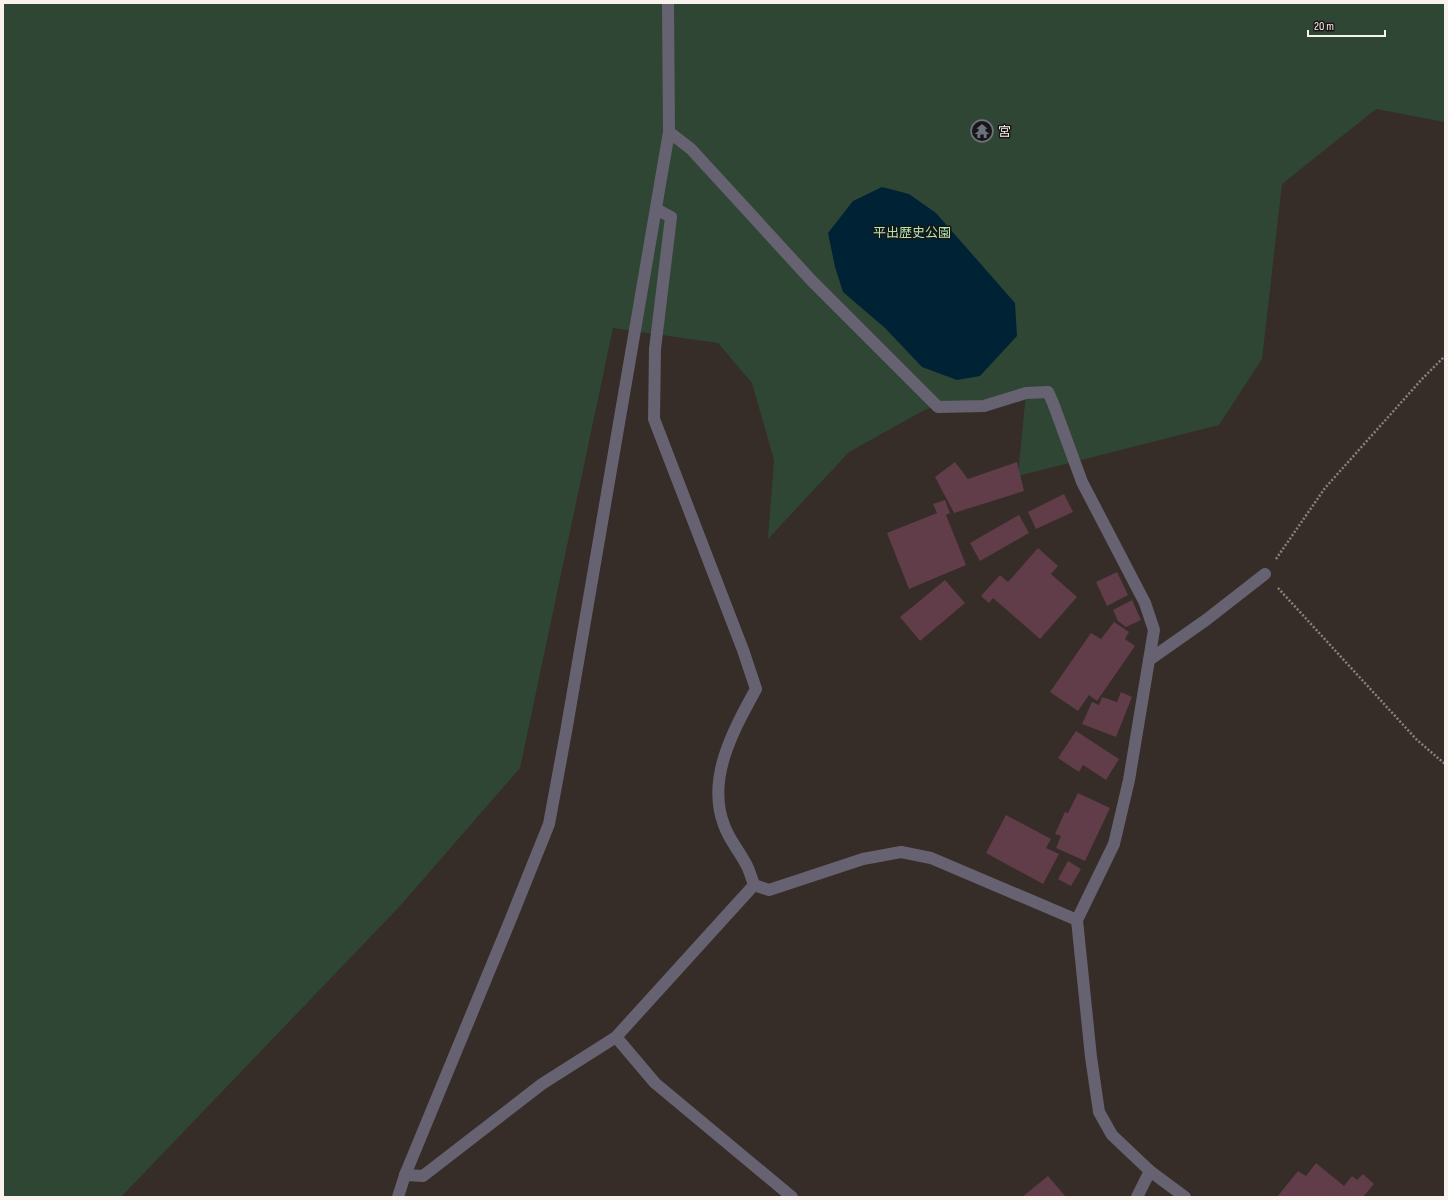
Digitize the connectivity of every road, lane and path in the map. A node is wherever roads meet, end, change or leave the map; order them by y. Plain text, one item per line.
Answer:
1 (668, 3) edge
2 (669, 132) junction
3 (656, 209) junction
4 (1445, 356) edge
5 (1265, 574) junction
6 (1149, 660) junction
7 (1445, 764) edge
8 (754, 885) junction
9 (1077, 920) junction
10 (616, 1037) junction
11 (1150, 1171) junction
12 (405, 1175) junction
13 (398, 1197) edge
14 (792, 1197) edge
15 (1137, 1197) edge
16 (1185, 1197) edge

1 - 2 street
2 - 3 street
2 - 6 street
3 - 8 street
3 - 12 street
4 - 5 path
5 - 6 street
5 - 7 path
6 - 9 street
8 - 9 street
8 - 10 street
9 - 11 street
10 - 12 street
10 - 14 street
11 - 15 street
11 - 16 street
12 - 13 street

